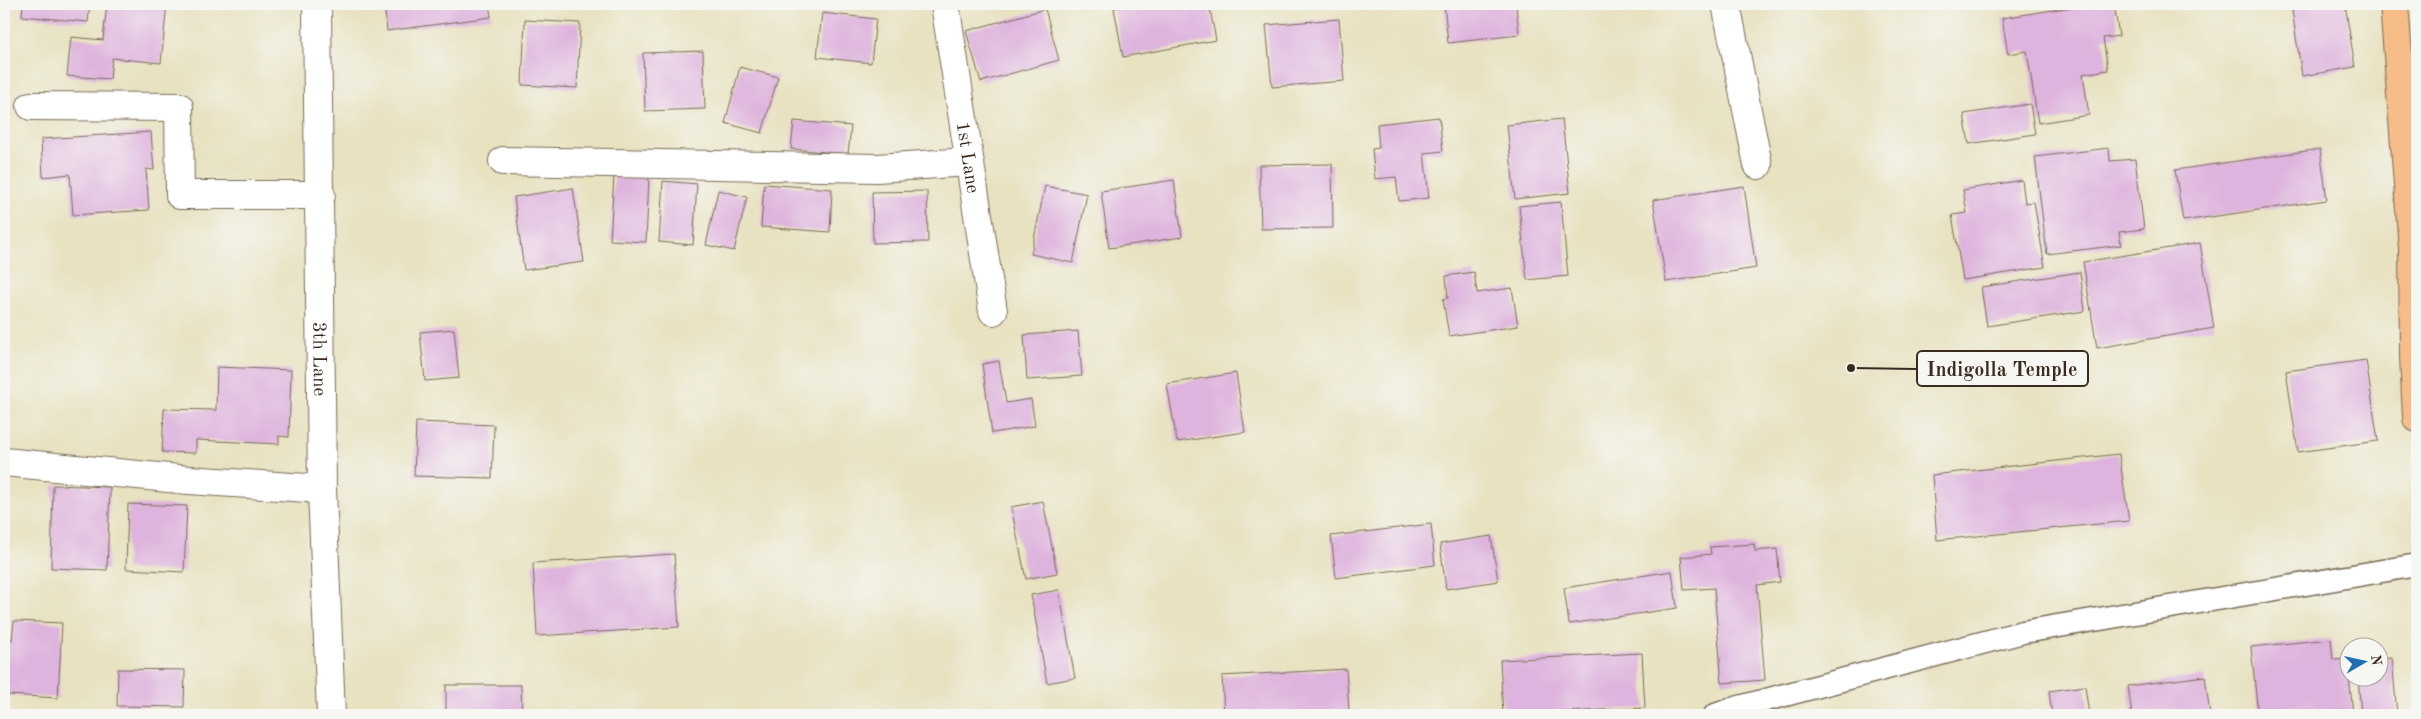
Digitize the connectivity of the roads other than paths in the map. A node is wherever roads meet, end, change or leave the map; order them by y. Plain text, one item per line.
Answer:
1 (317, 4) edge
2 (945, 4) edge
3 (1726, 4) edge
4 (2394, 4) edge
5 (31, 106) dead end
6 (503, 162) dead end
7 (968, 162) junction
8 (1758, 165) dead end
9 (321, 195) junction
10 (993, 311) dead end
11 (2415, 356) edge
12 (2417, 418) edge
13 (4, 462) edge
14 (322, 489) junction
15 (2417, 565) edge
16 (331, 715) edge
17 (1715, 715) edge

1 - 9 street, 3th Lane
2 - 7 street, 1st Lane
3 - 8 street
4 - 11 highway
5 - 9 street
6 - 7 street
7 - 10 street, 1st Lane
9 - 14 street, 3th Lane
11 - 12 highway
13 - 14 street
14 - 16 street, 3th Lane
15 - 17 lane

